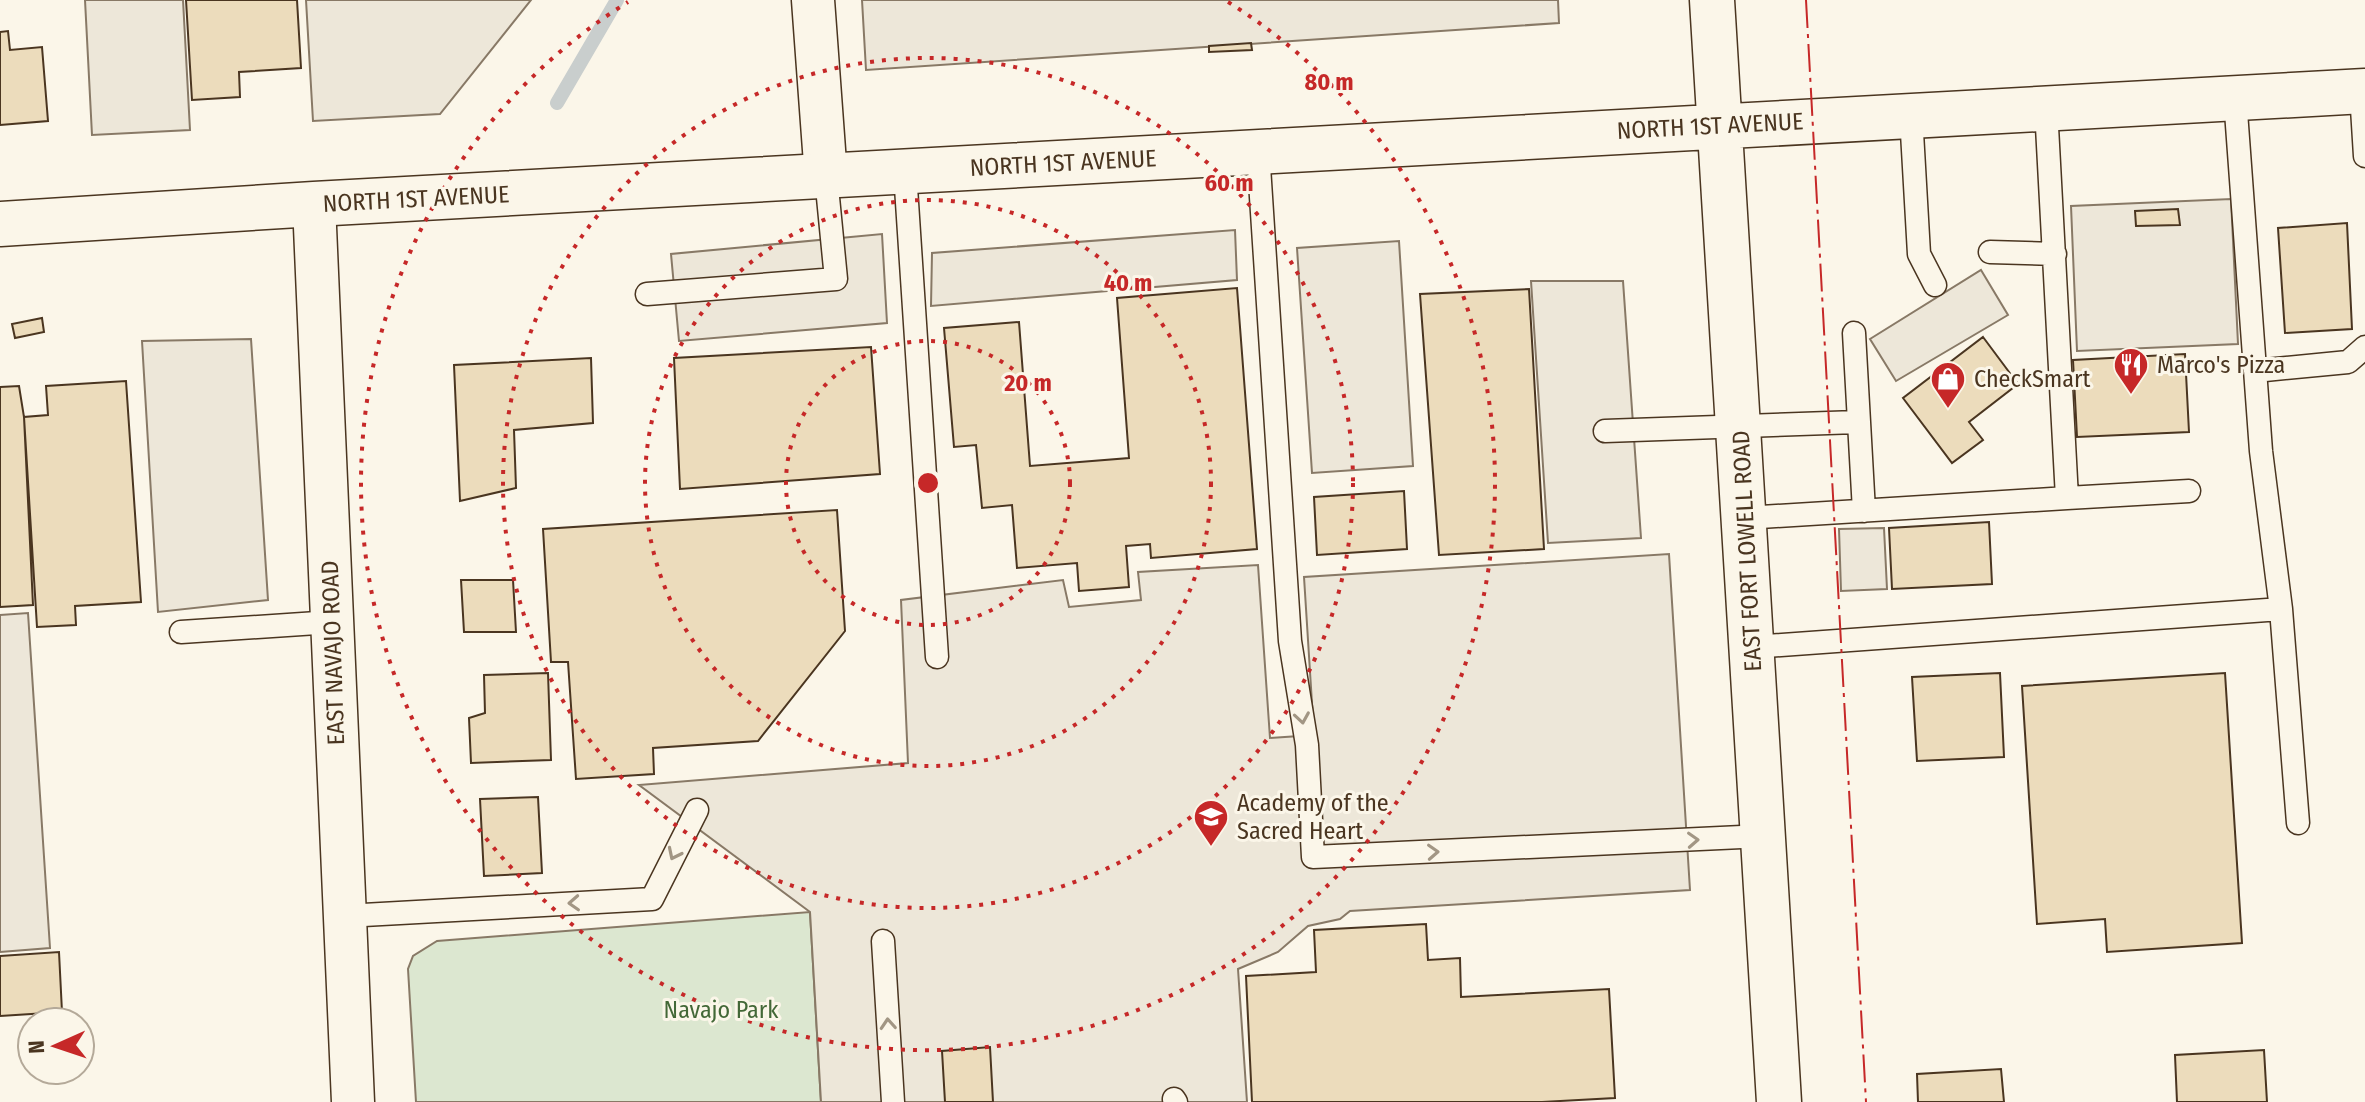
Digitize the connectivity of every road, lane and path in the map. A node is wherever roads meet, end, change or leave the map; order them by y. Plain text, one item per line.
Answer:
1 (813, 0) edge
2 (1712, 0) edge
3 (2363, 92) edge
4 (2235, 98) junction
5 (2046, 108) junction
6 (1911, 115) junction
7 (1721, 125) junction
8 (1258, 151) junction
9 (2365, 156) edge
10 (905, 172) junction
11 (826, 177) junction
12 (314, 204) junction
13 (0, 224) edge
14 (1990, 252) dead end
15 (2055, 254) junction
16 (1935, 285) dead end
17 (647, 294) dead end
18 (1854, 333) dead end
19 (2365, 347) edge
20 (2255, 371) junction
21 (1857, 422) junction
22 (1740, 428) junction
23 (1605, 431) dead end
24 (2189, 491) dead end
25 (2067, 498) junction
26 (1864, 511) junction
27 (1745, 518) junction
28 (2281, 609) junction
29 (332, 622) junction
30 (181, 632) dead end
31 (1753, 647) junction
32 (937, 657) dead end
33 (697, 810) dead end
34 (2298, 823) dead end
35 (1763, 836) junction
36 (345, 916) junction
37 (883, 941) dead end
38 (353, 1102) edge
39 (893, 1102) edge
40 (1779, 1102) edge

1 - 11 street
2 - 7 main road, EAST FORT LOWELL ROAD
3 - 4 main road, NORTH 1ST AVENUE
3 - 9 lane
4 - 5 main road, NORTH 1ST AVENUE
4 - 20 lane
5 - 6 main road, NORTH 1ST AVENUE
5 - 15 lane
6 - 7 main road, NORTH 1ST AVENUE
6 - 16 lane
7 - 8 main road, NORTH 1ST AVENUE
7 - 22 main road, EAST FORT LOWELL ROAD
8 - 10 main road, NORTH 1ST AVENUE
8 -> 35 lane
10 - 11 main road, NORTH 1ST AVENUE
10 - 32 lane
11 - 12 main road, NORTH 1ST AVENUE
11 - 17 lane
12 - 13 main road, NORTH 1ST AVENUE
12 - 29 street, EAST NAVAJO ROAD
14 - 15 lane
15 - 25 lane
18 - 21 lane
19 - 20 lane
20 - 28 lane
21 - 22 lane
21 - 26 lane
22 - 23 lane
22 - 27 main road, EAST FORT LOWELL ROAD
24 - 25 lane
25 - 26 lane
26 - 27 lane
27 - 31 main road, EAST FORT LOWELL ROAD
28 - 31 lane
28 - 34 lane
29 - 30 lane
29 - 36 street, EAST NAVAJO ROAD
31 - 35 main road, EAST FORT LOWELL ROAD
33 -> 36 lane
35 - 40 main road, EAST FORT LOWELL ROAD
36 - 38 street, EAST NAVAJO ROAD
39 -> 37 lane

